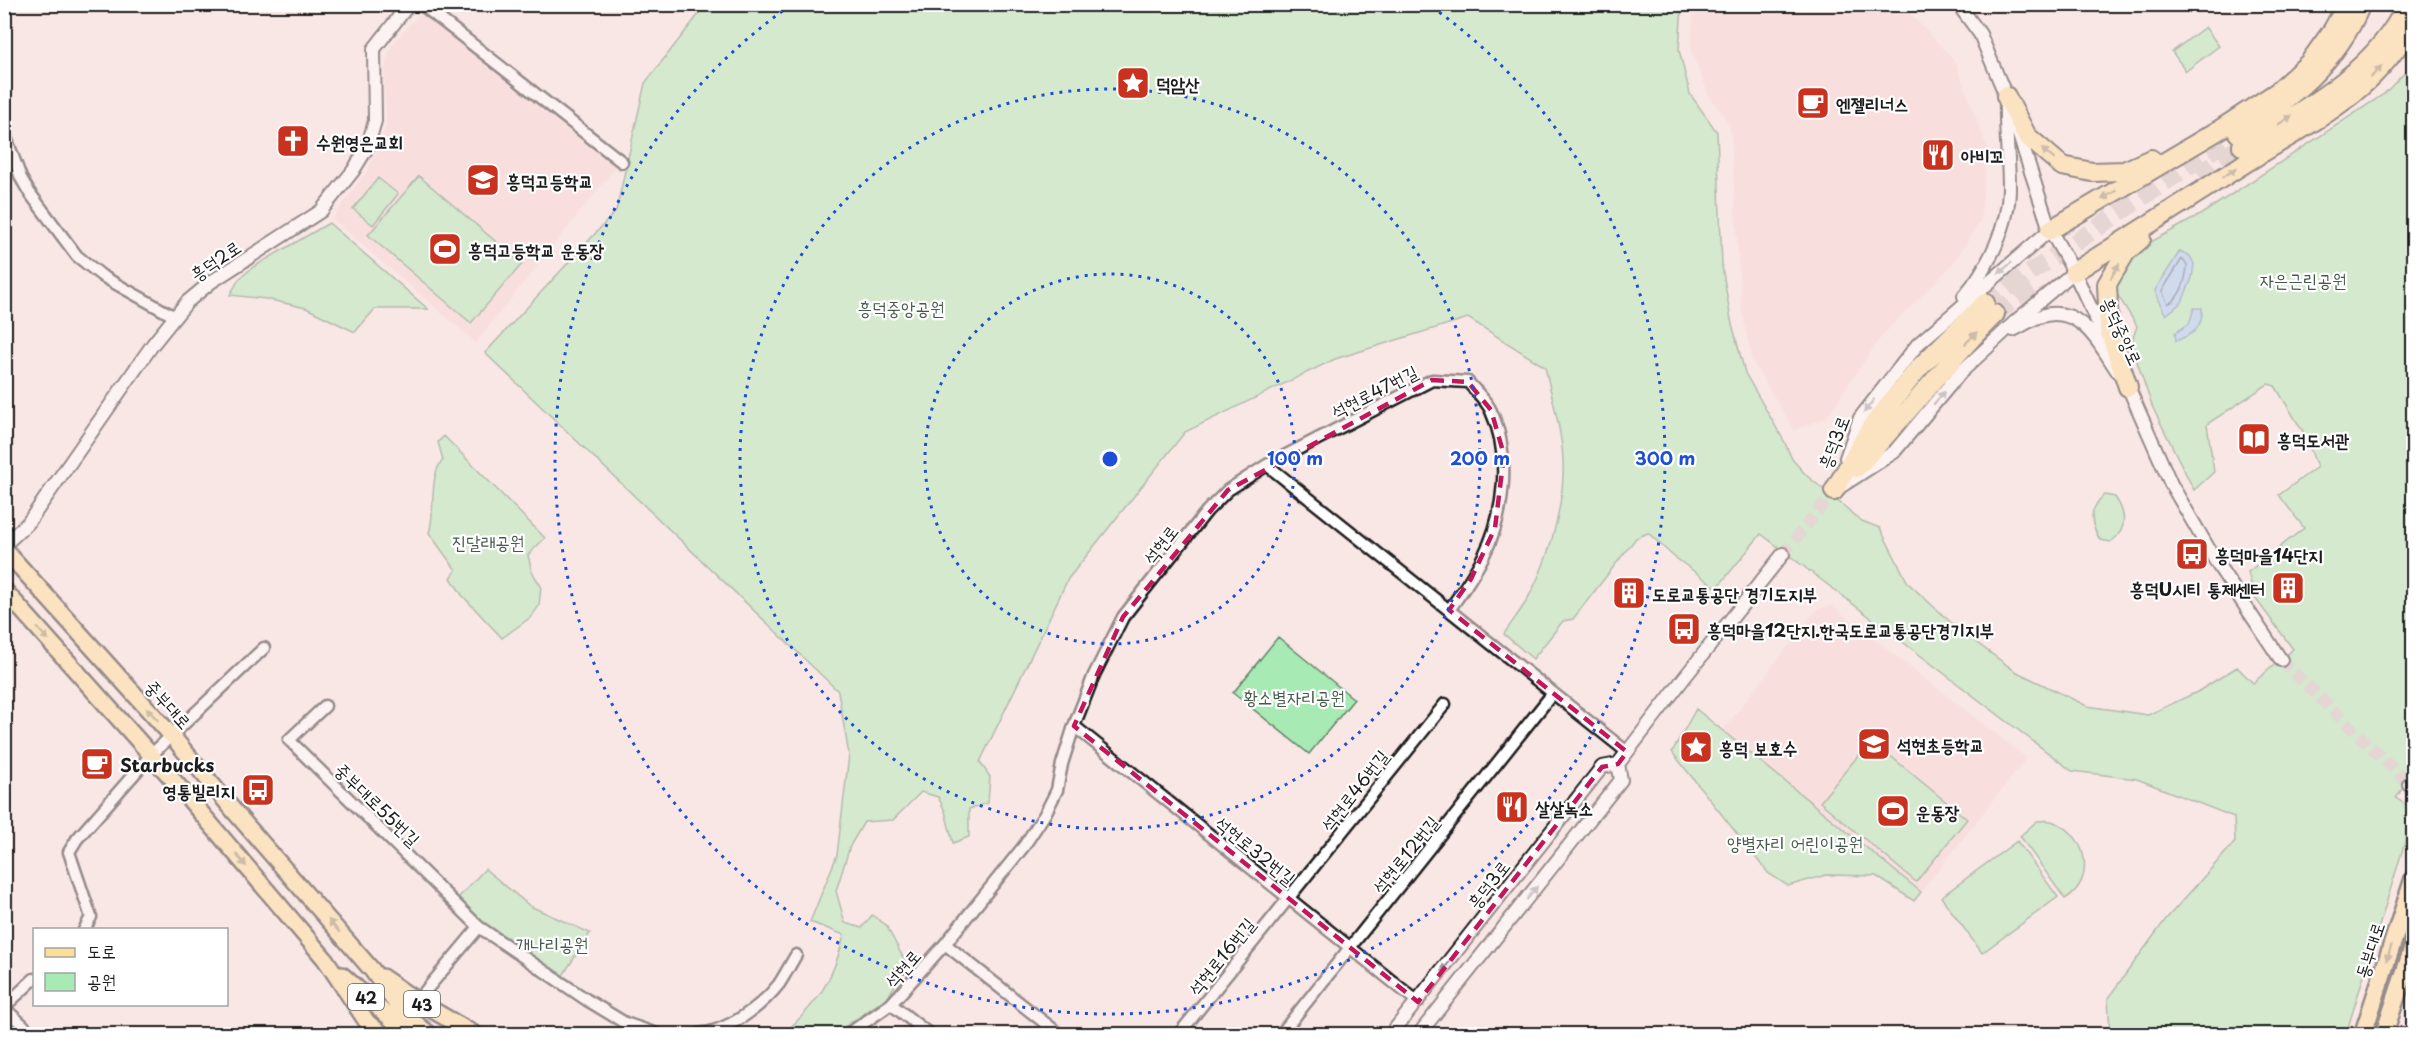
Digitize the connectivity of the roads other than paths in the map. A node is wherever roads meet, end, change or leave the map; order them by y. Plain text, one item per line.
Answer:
1 (409, 4) edge
2 (421, 4) edge
3 (1958, 4) edge
4 (2347, 4) edge
5 (2361, 4) edge
6 (2407, 4) edge
7 (2414, 20) edge
8 (2006, 96) junction
9 (2219, 130) junction
10 (4, 132) edge
11 (622, 162) dead end
12 (2198, 193) junction
13 (2050, 230) junction
14 (2074, 272) junction
15 (1990, 308) tunnel mouth
16 (175, 317) junction
17 (1939, 325) junction
18 (1998, 337) junction
19 (2128, 387) junction
20 (1267, 465) junction
21 (1833, 491) junction
22 (4, 547) edge
23 (1783, 554) tunnel mouth
24 (4, 590) edge
25 (1449, 610) junction
26 (264, 648) dead end
27 (2281, 660) tunnel mouth
28 (130, 690) junction
29 (1553, 693) junction
30 (1445, 704) dead end
31 (325, 706) dead end
32 (109, 708) junction
33 (1074, 726) junction
34 (172, 736) junction
35 (1627, 752) junction
36 (151, 755) junction
37 (1618, 764) junction
38 (234, 811) junction
39 (214, 828) junction
40 (2414, 877) edge
41 (1289, 898) junction
42 (479, 927) junction
43 (85, 928) edge
44 (945, 944) junction
45 (2414, 944) edge
46 (1351, 947) junction
47 (796, 955) dead end
48 (325, 959) junction
49 (372, 970) junction
50 (33, 980) edge
51 (417, 1001) junction
52 (1418, 1002) junction
53 (891, 1005) junction
54 (4, 1007) edge
55 (368, 1028) edge
56 (28, 1035) edge
57 (382, 1035) edge
58 (408, 1035) edge
59 (429, 1035) edge
60 (474, 1035) edge
61 (657, 1035) edge
62 (699, 1035) edge
63 (848, 1035) edge
64 (929, 1035) edge
65 (1059, 1035) edge
66 (1179, 1035) edge
67 (1281, 1035) edge
68 (1391, 1035) edge
69 (1419, 1035) edge
70 (2362, 1035) edge
71 (2384, 1035) edge

1 - 16 street, 흥덕2로
2 - 11 street
3 - 8 street, 흥덕중앙로
4 - 9 highway
5 -> 6 highway
12 -> 7 highway
9 -> 8 highway
8 - 13 street, 흥덕중앙로
8 - 17 street
9 -> 13 highway
10 - 16 street
12 - 14 highway
19 -> 12 highway
13 - 14 street, 흥덕중앙로
13 -> 17 street, 흥덕3로
14 - 18 street, 흥덕3로
14 - 19 street, 흥덕중앙로
15 - 21 highway
16 - 22 street, 흥덕2로
17 -> 21 street, 흥덕3로
18 - 19 street
21 -> 18 street, 흥덕3로
19 - 27 street, 흥덕중앙로
20 - 25 street
20 - 25 street, 석현로47번길
20 - 33 street, 석현로
22 - 28 main road, 중부대로 / 42
23 - 35 street, 흥덕3로
24 -> 32 main road, 42
25 - 29 street
26 - 34 street
28 - 32 main road
34 -> 28 main road, 중부대로 / 42
29 - 35 street
29 - 46 street, 석현로12번길
30 - 41 street, 석현로46번길
31 - 42 street, 중부대로55번길
32 - 36 main road, 42
33 - 41 street, 석현로32번길
33 - 44 street, 석현로
34 - 36 street
34 - 38 main road, 중부대로 / 42
35 - 37 street, 흥덕3로
36 - 39 main road, 42
36 - 43 street
37 -> 52 street, 흥덕3로
69 -> 37 street, 흥덕3로
38 - 39 main road
49 -> 38 main road, 중부대로 / 42
39 -> 48 main road, 42
40 -> 70 highway, 동부대로
41 - 46 street, 석현로32번길
41 - 66 street, 석현로16번길
42 - 51 street
42 - 61 street, 중부대로55번길
44 - 53 street, 석현로
44 - 65 street
45 - 71 highway
46 - 52 street, 석현로32번길
46 - 67 street, 석현로12번길
47 - 62 street
48 - 55 main road
48 - 58 main road, 42
49 - 51 main road, 중부대로 / 43
49 - 59 main road, 중부대로 / 42
50 - 54 street
51 - 60 main road, 중부대로 / 43
52 - 68 street, 흥덕3로
53 - 63 street, 석현로
53 - 64 street
54 - 56 street
55 - 57 main road

